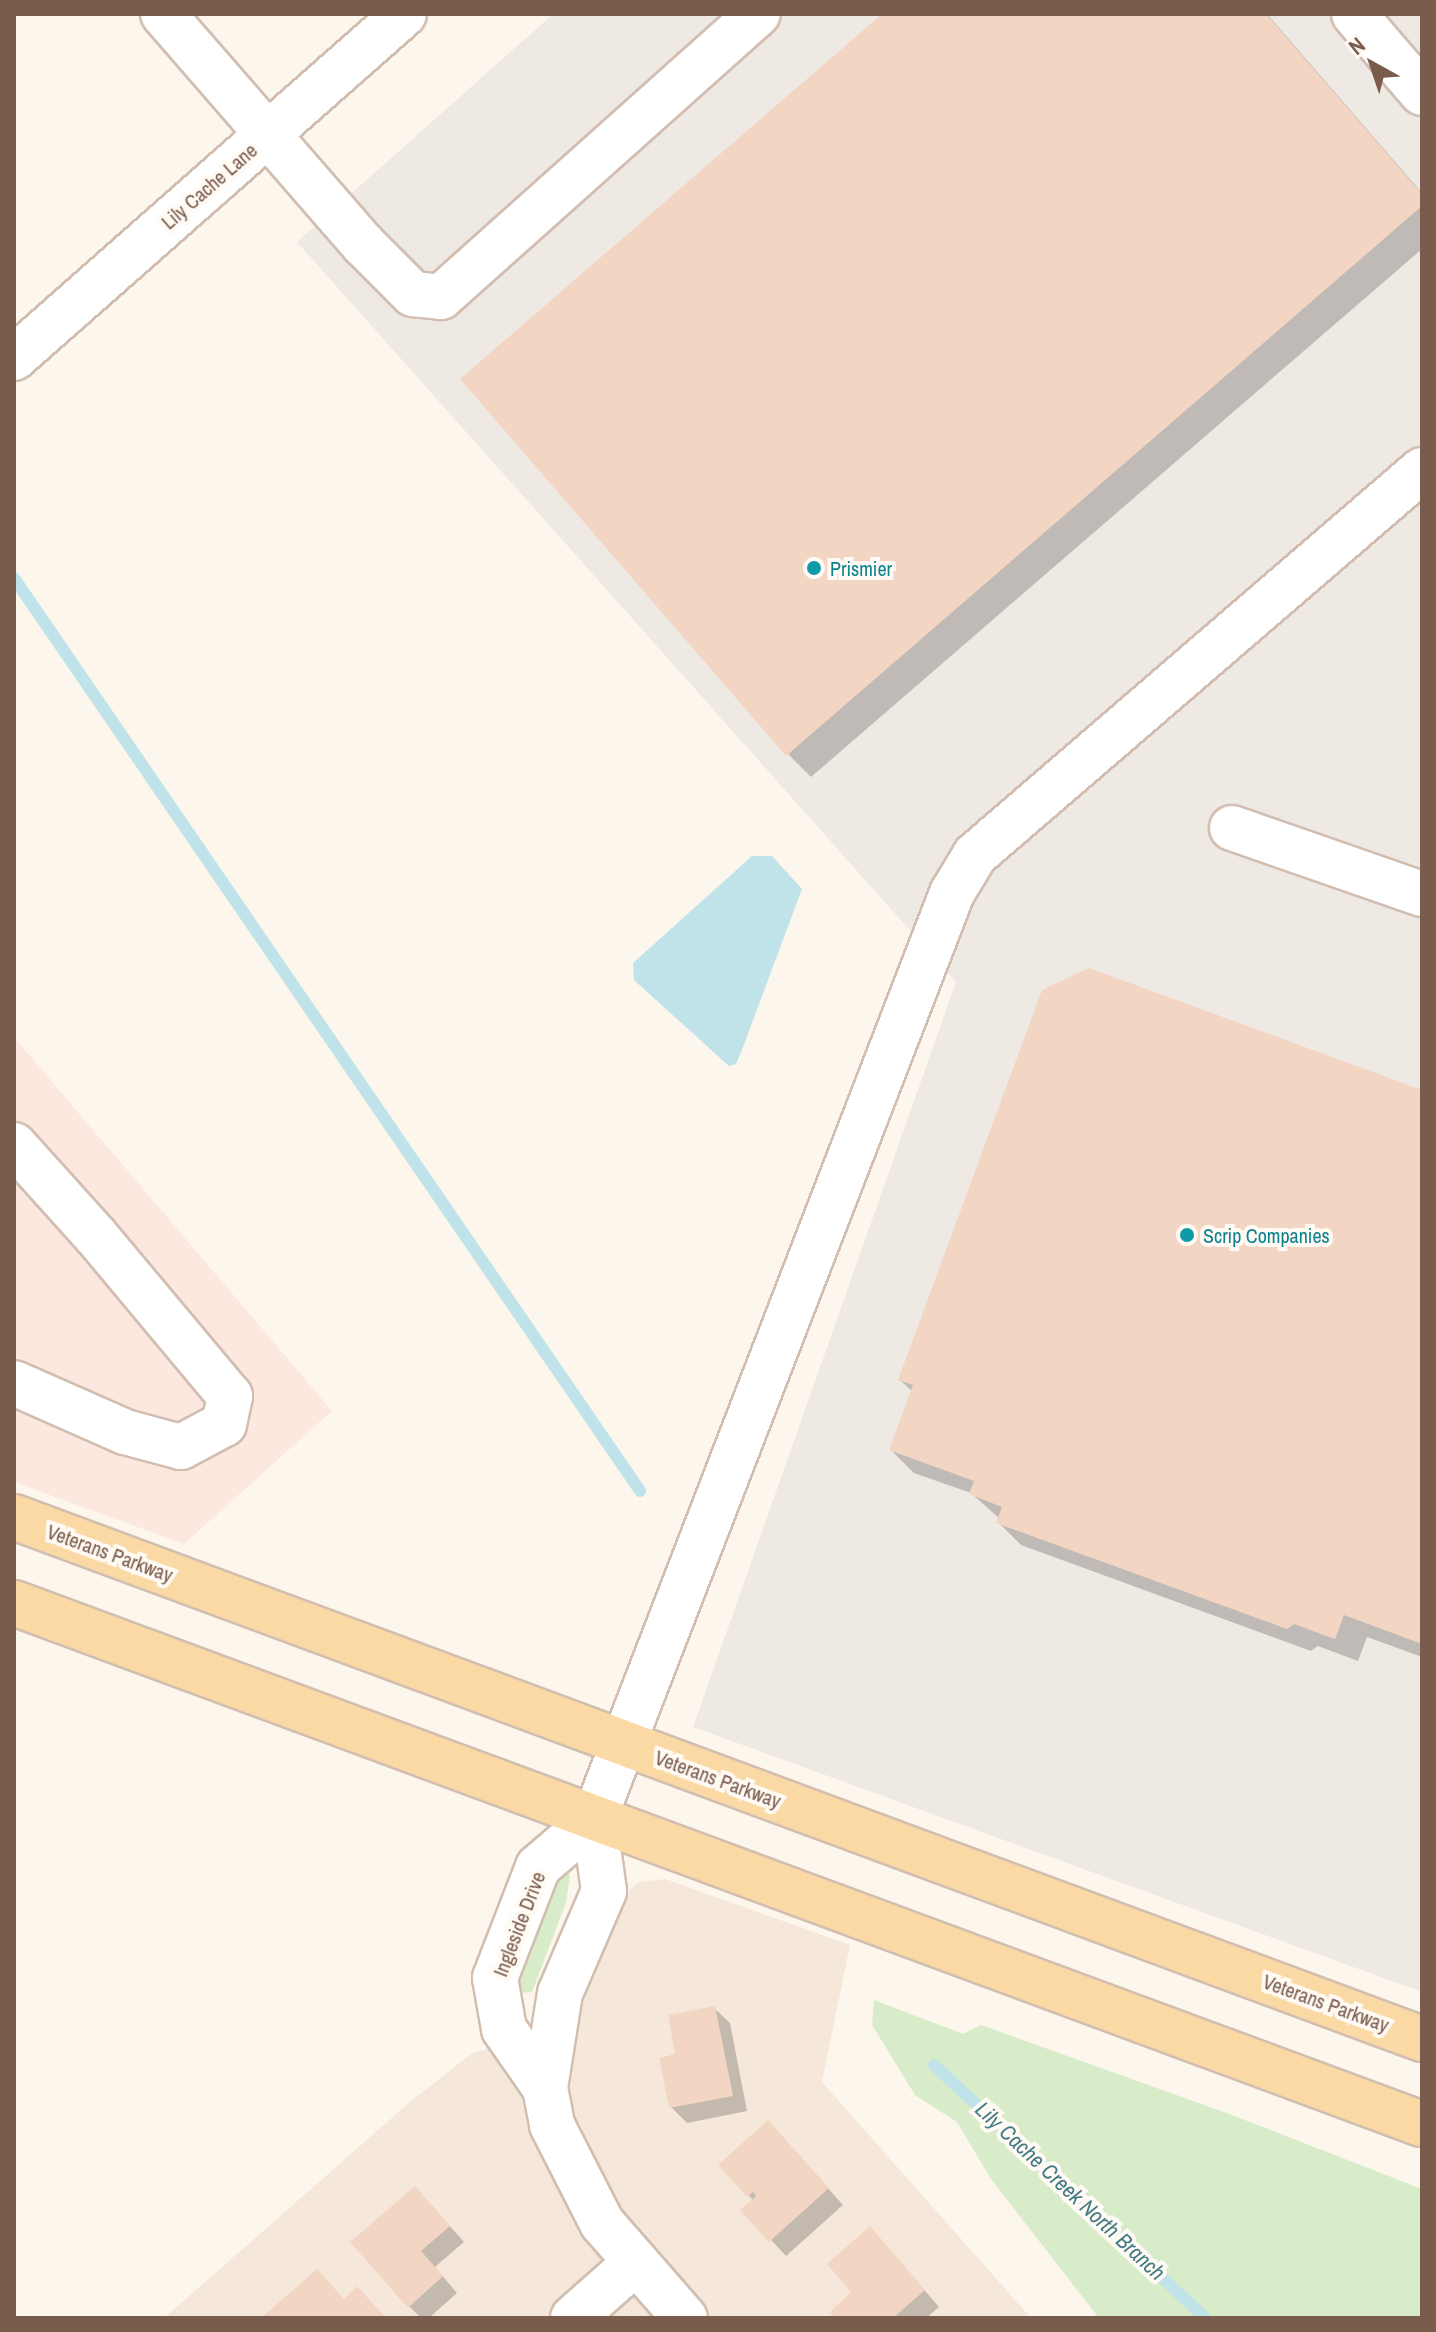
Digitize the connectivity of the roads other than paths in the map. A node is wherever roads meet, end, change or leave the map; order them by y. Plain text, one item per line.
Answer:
1 (163, 14) edge
2 (404, 14) edge
3 (758, 14) edge
4 (1354, 14) edge
5 (1422, 93) edge
6 (269, 133) junction
7 (14, 358) edge
8 (1422, 470) edge
9 (1232, 828) dead end
10 (1422, 894) edge
11 (14, 1145) edge
12 (14, 1383) edge
13 (14, 1517) edge
14 (14, 1603) edge
15 (623, 1744) junction
16 (594, 1819) junction
17 (1422, 2039) edge
18 (545, 2088) junction
19 (1422, 2124) edge
20 (636, 2262) junction
21 (573, 2318) edge
22 (685, 2318) edge

1 - 6 street
2 - 6 street, Lily Cache Lane
3 - 6 street
4 - 5 street
6 - 7 street, Lily Cache Lane
8 - 15 street, Ingleside Drive
9 - 10 street
11 - 12 street
13 - 15 main road, Veterans Parkway
14 - 16 main road
15 - 16 street, Ingleside Drive
15 - 17 main road, Veterans Parkway
16 - 18 street, Ingleside Drive
16 - 18 street, Ingleside Drive
16 - 19 main road
18 - 20 street, Ingleside Drive
20 - 21 street
20 - 22 street, Ingleside Drive

